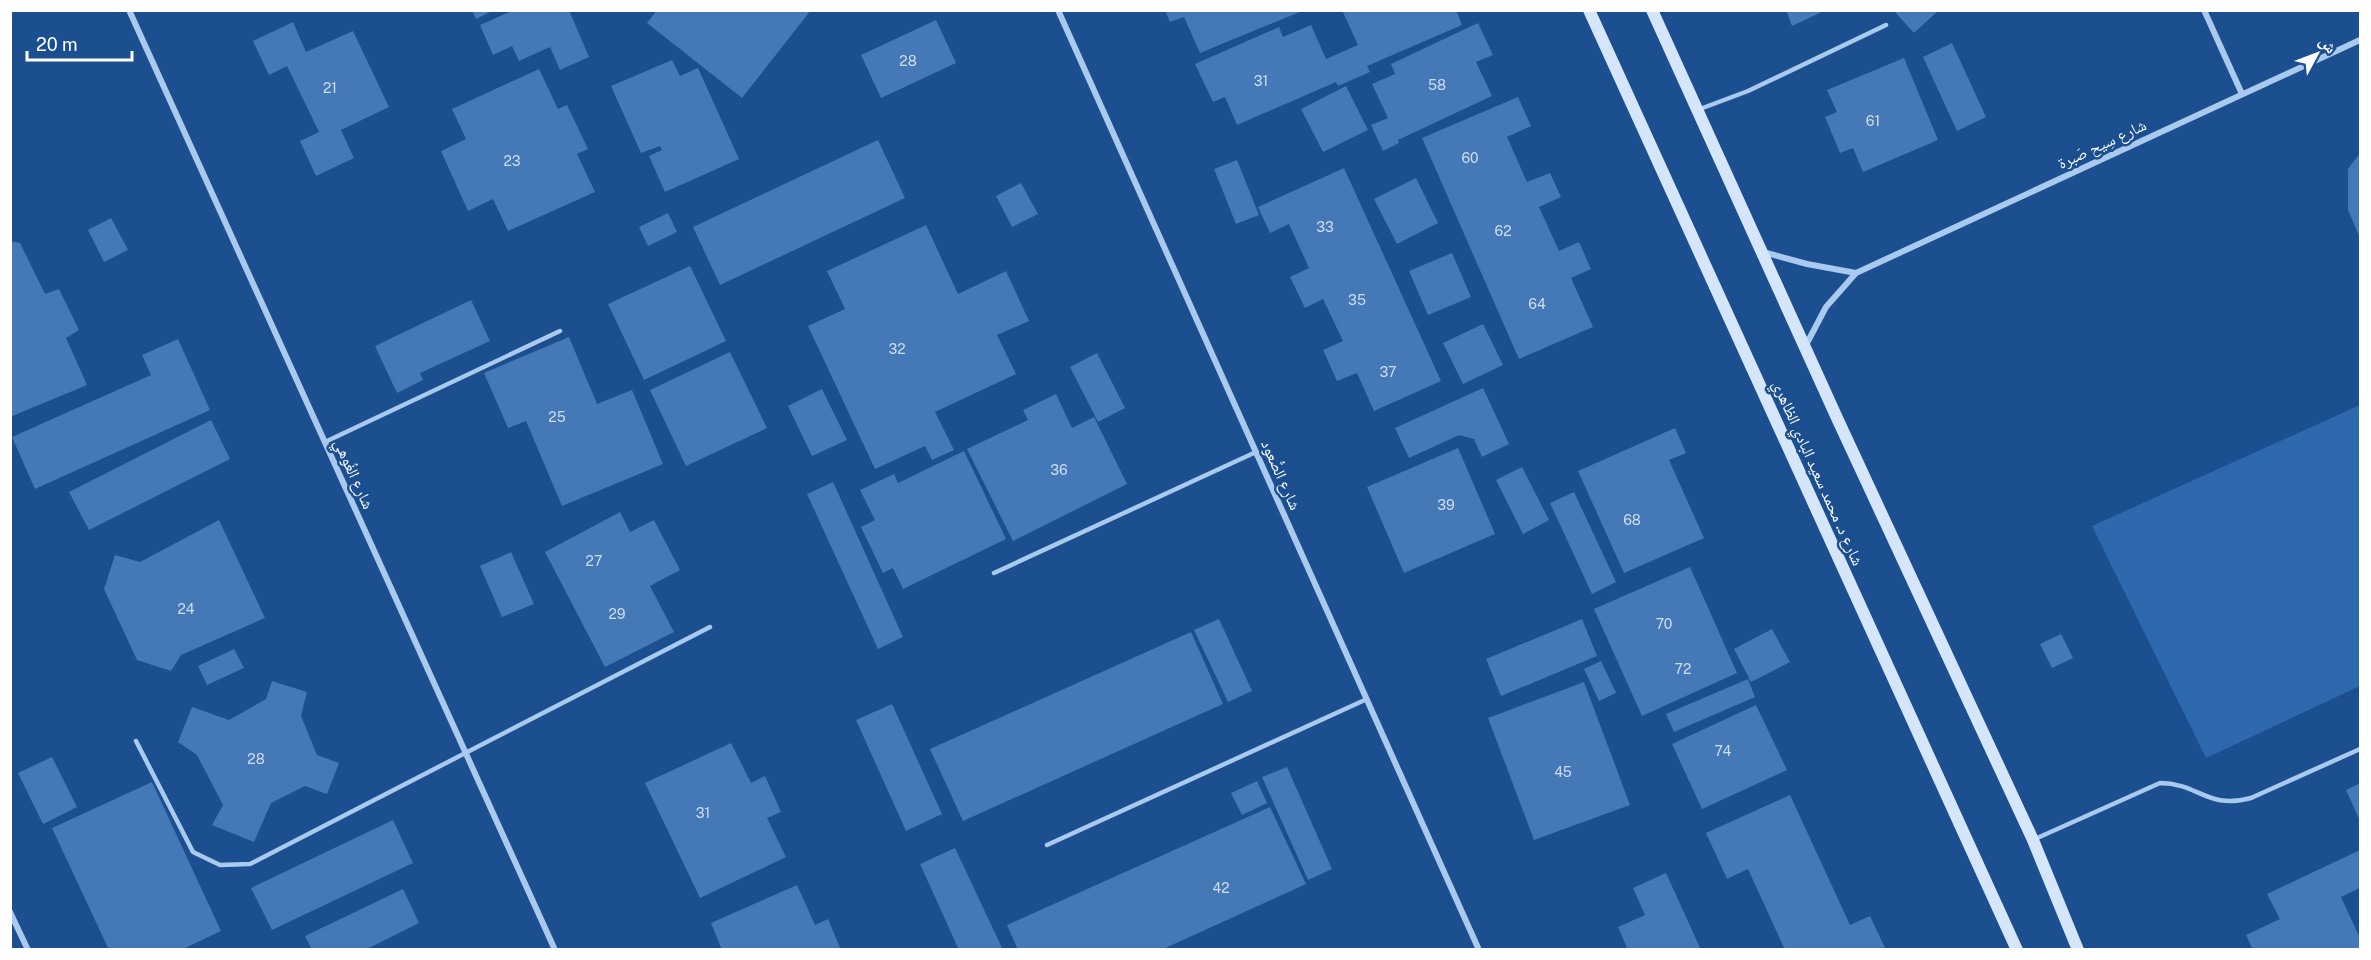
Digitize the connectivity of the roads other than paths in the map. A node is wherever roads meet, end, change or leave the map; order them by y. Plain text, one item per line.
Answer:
1 (129, 10) edge
2 (1058, 10) edge
3 (1589, 10) edge
4 (1652, 10) edge
5 (2204, 10) edge
6 (1886, 25) dead end
7 (2361, 40) edge
8 (2242, 94) junction
9 (1697, 110) junction
10 (1760, 251) junction
11 (1856, 273) junction
12 (560, 331) dead end
13 (1804, 347) junction
14 (325, 442) junction
15 (1256, 452) junction
16 (994, 573) dead end
17 (710, 627) dead end
18 (1367, 699) junction
19 (136, 741) dead end
20 (2361, 749) edge
21 (465, 752) junction
22 (2033, 840) junction
23 (1047, 845) dead end
24 (10, 912) edge
25 (28, 950) edge
26 (555, 950) edge
27 (1479, 950) edge
28 (2017, 950) edge
29 (2078, 950) edge

1 - 14 street, شارع الغُوهي
2 - 15 street, شارع الصُّعود
3 - 28 street, شارع د. محمد سعيد البادي الظاهري
4 - 9 street
5 - 8 street
6 - 9 lane
7 - 8 street, شارع سِيح صَبرة
8 - 11 street, شارع سِيح صَبرة
9 - 10 street
10 - 11 street
10 - 13 street
11 - 13 street, شارع سِيح صَبرة
12 - 14 lane
13 - 22 street
14 - 21 street, شارع الغُوهي
15 - 16 lane
15 - 18 street, شارع الصُّعود
17 - 21 lane
18 - 23 lane
18 - 27 street, شارع الصُّعود
19 - 21 lane
20 - 22 lane
21 - 26 street, شارع الغُوهي
22 - 29 street
24 - 25 street

